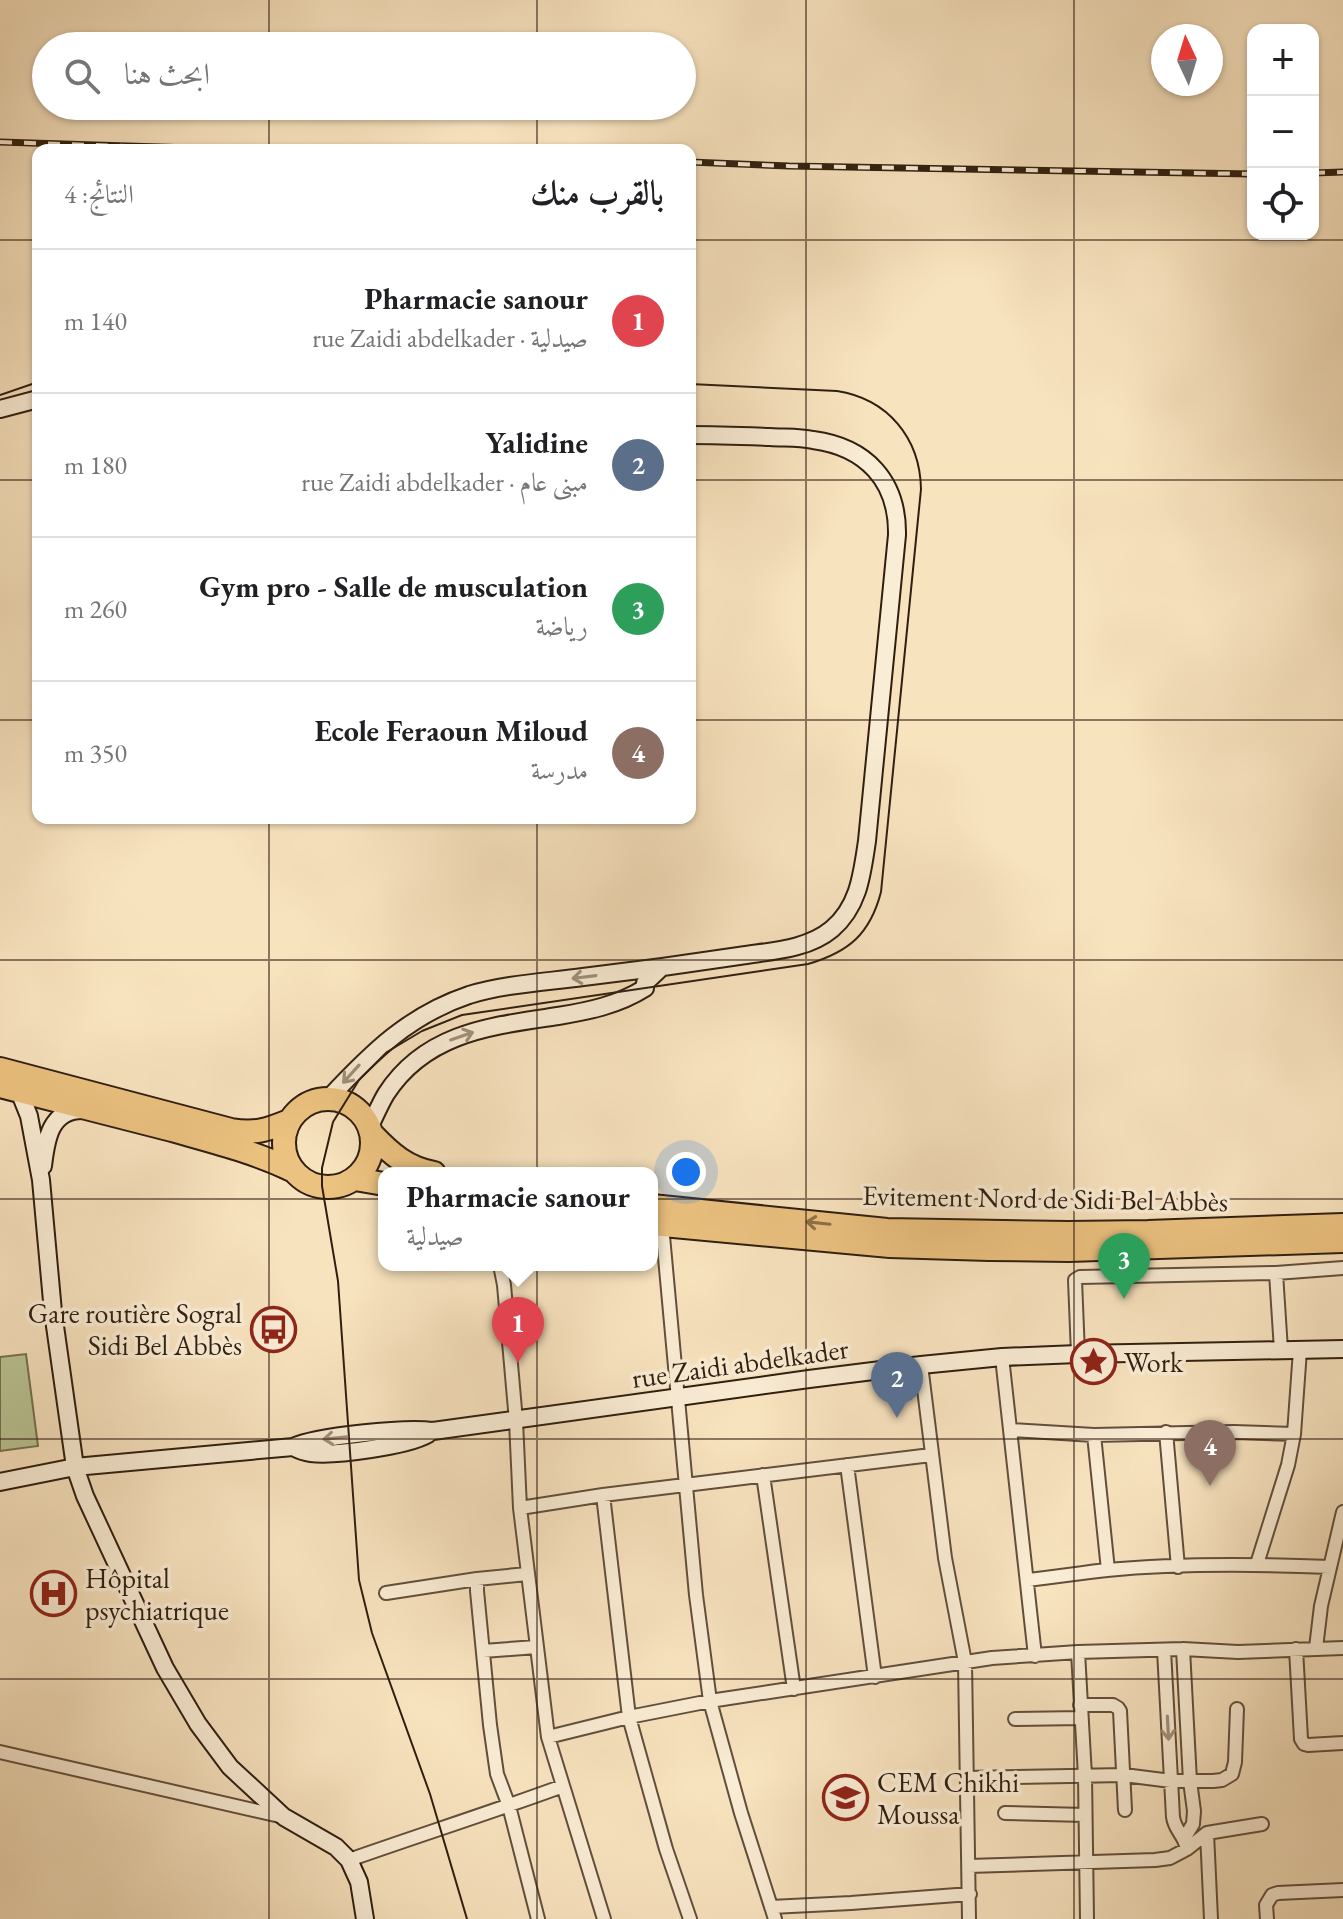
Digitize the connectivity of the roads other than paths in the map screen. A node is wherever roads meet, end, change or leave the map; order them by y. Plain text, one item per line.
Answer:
1 (32, 401) edge
2 (0, 409) edge
3 (696, 435) edge
4 (661, 968) junction
5 (621, 973) junction
6 (626, 1000) junction
7 (0, 1069) edge
8 (10, 1088) edge
9 (329, 1098) junction
10 (100, 1111) junction
11 (289, 1121) junction
12 (371, 1131) junction
13 (412, 1167) edge
14 (294, 1171) junction
15 (355, 1179) junction
16 (41, 1180) junction
17 (378, 1183) edge
18 (658, 1218) edge
19 (658, 1218) edge
20 (1343, 1225) edge
21 (658, 1241) edge
22 (1343, 1241) edge
23 (1289, 1244) junction
24 (1343, 1268) edge
25 (503, 1271) edge
26 (1291, 1272) junction
27 (1276, 1273) junction
28 (1343, 1349) edge
29 (1281, 1350) junction
30 (1300, 1350) junction
31 (1078, 1354) junction
32 (1002, 1357) junction
33 (921, 1365) junction
34 (678, 1398) junction
35 (516, 1421) junction
36 (1010, 1430) junction
37 (1166, 1432) junction
38 (1294, 1434) junction
39 (1094, 1435) junction
40 (931, 1455) junction
41 (847, 1465) junction
42 (75, 1467) junction
43 (763, 1475) junction
44 (0, 1482) edge
45 (686, 1484) junction
46 (603, 1495) junction
47 (520, 1508) junction
48 (1343, 1512) edge
49 (1257, 1564) junction
50 (1178, 1567) junction
51 (1330, 1567) junction
52 (1108, 1570) junction
53 (527, 1574) junction
54 (477, 1579) junction
55 (1027, 1580) junction
56 (386, 1593) dead end
57 (536, 1647) junction
58 (1316, 1648) junction
59 (1343, 1648) edge
60 (1183, 1649) junction
61 (1296, 1649) junction
62 (1164, 1650) junction
63 (483, 1651) junction
64 (1078, 1652) junction
65 (1035, 1656) junction
66 (965, 1662) junction
67 (875, 1677) junction
68 (794, 1689) junction
69 (710, 1701) junction
70 (1237, 1709) dead end
71 (1080, 1711) junction
72 (629, 1717) junction
73 (1015, 1719) dead end
74 (548, 1737) junction
75 (1343, 1743) edge
76 (0, 1752) edge
77 (1124, 1775) junction
78 (1085, 1776) junction
79 (967, 1778) junction
80 (1171, 1781) junction
81 (1190, 1781) junction
82 (563, 1786) junction
83 (509, 1806) junction
84 (1125, 1810) dead end
85 (1005, 1813) dead end
86 (1085, 1815) junction
87 (284, 1817) junction
88 (1262, 1824) dead end
89 (1207, 1833) junction
90 (1186, 1843) junction
91 (349, 1860) junction
92 (1086, 1863) junction
93 (969, 1866) junction
94 (1343, 1890) edge
95 (970, 1894) junction
96 (773, 1913) edge
97 (365, 1919) edge
98 (538, 1919) edge
99 (604, 1919) edge
100 (690, 1919) edge
101 (969, 1919) edge
102 (1087, 1919) edge
103 (1211, 1919) edge
104 (1267, 1919) edge

1 - 2 main road
3 - 4 main road
4 - 5 main road
4 - 6 main road
5 - 6 main road
5 -> 9 main road
12 -> 6 main road
7 - 11 highway
8 - 10 highway
8 - 16 main road
9 - 11 highway
9 - 12 highway
10 - 14 highway
10 - 16 main road
11 - 14 highway
12 - 13 highway
12 - 15 highway
14 - 15 highway
15 - 17 highway
16 - 42 main road
20 -> 18 highway, Evitement Nord de Sidi Bel Abbès
19 - 23 highway, Evitement Nord de Sidi Bel Abbès
21 - 34 street
22 - 23 highway, Evitement Nord de Sidi Bel Abbès
23 - 26 street
24 - 26 street
25 - 35 street
26 - 27 street
27 - 29 street
27 - 31 street
28 - 30 main road, rue Zaidi abdelkader
29 - 30 main road, rue Zaidi abdelkader
29 - 31 main road, rue Zaidi abdelkader
30 - 38 street
31 - 32 main road, rue Zaidi abdelkader
32 - 33 main road, rue Zaidi abdelkader
32 - 36 street
33 - 34 main road, rue Zaidi abdelkader
33 - 40 street
34 - 35 main road, rue Zaidi abdelkader
34 - 45 street
35 - 42 main road, rue Zaidi abdelkader
35 - 47 street
36 - 39 street
36 - 55 street
37 - 38 street
37 - 39 street
37 - 50 street
38 - 49 street
39 - 52 street
40 - 41 street
40 - 66 street
41 - 43 street
41 - 67 street
42 - 44 main road, rue Zaidi abdelkader
42 - 87 main road
43 - 45 street
43 - 68 street
45 - 46 street
45 - 69 street
46 - 47 street
46 - 72 street
47 - 53 street
48 - 51 street
49 - 50 street
49 - 51 street
50 - 52 street
51 - 58 street
52 - 55 street
53 - 54 street
53 - 57 street
54 - 56 street
54 - 63 street
55 - 65 street
57 - 63 street
57 - 74 street
58 - 59 street
58 - 61 street
60 - 61 street
60 - 62 street
60 - 81 street
61 - 75 street
62 - 64 street
62 -> 80 street
63 - 83 street
64 - 65 street
64 - 71 street
65 - 66 street
66 - 67 street
66 - 79 street
67 - 68 street
68 - 69 street
69 - 72 street
69 - 96 street
70 - 81 street
71 - 73 street
71 - 77 street
71 - 78 street
72 - 74 street
72 - 100 street
74 - 82 street
76 - 87 street
77 - 78 street
77 - 80 street
77 - 84 street
78 - 79 street
78 - 86 street
79 - 93 street
80 - 81 street
80 - 90 street
81 - 90 street
82 - 83 street
82 - 99 street
83 - 91 street
83 - 98 street
85 - 86 street
86 - 92 street
87 - 91 main road
88 - 89 street
89 - 90 street
89 - 103 street
90 - 92 street
91 - 97 main road
92 - 93 street
92 - 102 street
93 - 95 street
94 - 104 street
95 - 96 street
95 - 101 street

